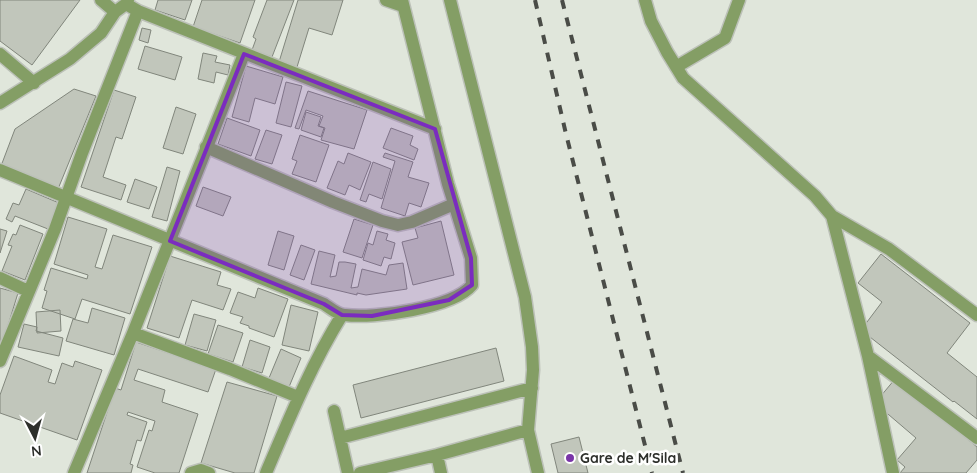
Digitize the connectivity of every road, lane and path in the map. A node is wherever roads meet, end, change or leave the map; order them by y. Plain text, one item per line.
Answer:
1 (101, 0) edge
2 (386, 0) edge
3 (450, 0) edge
4 (645, 0) edge
5 (739, 0) edge
6 (127, 2) edge
7 (402, 3) edge
8 (138, 11) junction
9 (115, 12) junction
10 (0, 54) edge
11 (244, 54) junction
12 (676, 67) junction
13 (34, 83) junction
14 (0, 104) edge
15 (435, 129) junction
16 (206, 147) junction
17 (0, 170) edge
18 (66, 199) junction
19 (454, 204) junction
20 (832, 216) junction
21 (170, 241) junction
22 (0, 278) edge
23 (28, 291) junction
24 (342, 315) junction
25 (977, 315) edge
26 (133, 333) junction
27 (868, 356) junction
28 (0, 361) edge
29 (532, 388) junction
30 (298, 397) junction
31 (334, 411) dead end
32 (528, 430) junction
33 (340, 438) junction
34 (977, 438) edge
35 (437, 455) junction
36 (74, 473) edge
37 (191, 473) edge
38 (209, 473) edge
39 (266, 473) edge
40 (348, 473) edge
41 (360, 473) edge
42 (441, 473) edge
43 (538, 473) edge
44 (893, 473) edge

1 - 9 street
2 - 7 street
3 - 29 street
4 - 12 street
5 - 12 street
6 - 8 street
6 - 9 street
7 - 15 street
8 - 11 street
8 - 18 street
9 - 13 street
10 - 13 street
11 - 15 street
11 - 16 street
12 - 20 street
13 - 14 street
15 - 19 street
16 - 19 street
16 - 21 street
17 - 18 street
18 - 21 street
18 - 23 street
19 - 24 street
20 - 25 street
20 - 27 street
21 - 24 street
21 - 26 street
22 - 23 street
23 - 28 street
24 - 30 street
26 - 30 street
26 - 36 street
27 - 34 street
27 - 44 street
29 - 32 street
29 - 33 street
30 - 39 street
31 - 33 street
32 - 35 street
32 - 43 street
33 - 40 street
35 - 41 street
35 - 42 street
37 - 38 street

